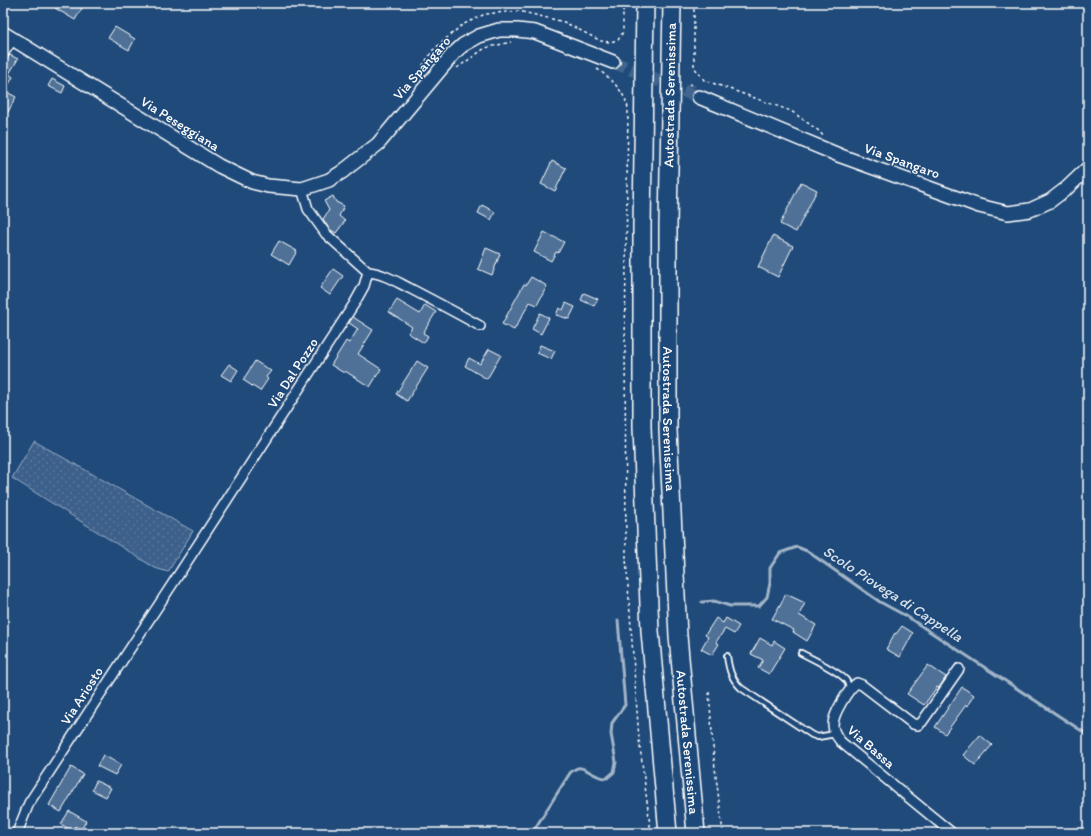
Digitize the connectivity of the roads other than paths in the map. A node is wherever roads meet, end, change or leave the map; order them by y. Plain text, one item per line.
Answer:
1 (645, 3) edge
2 (672, 3) edge
3 (8, 36) edge
4 (3, 54) edge
5 (613, 62) tunnel mouth
6 (699, 97) tunnel mouth
7 (1088, 168) edge
8 (342, 172) joint
9 (302, 189) junction
10 (368, 272) junction
11 (480, 326) dead end
12 (178, 577) joint
13 (801, 653) dead end
14 (727, 656) dead end
15 (959, 669) dead end
16 (849, 691) junction
17 (835, 734) junction
18 (17, 833) edge
19 (668, 833) edge
20 (696, 833) edge
21 (952, 833) edge

1 - 19 highway, Autostrada Serenissima
2 - 20 highway, Autostrada Serenissima
3 - 4 street, Via Peseggiana
3 - 9 street, Via Peseggiana
5 - 8 street, Via Spangaro
6 - 7 street, Via Spangaro
8 - 9 street, Via Peseggiana
9 - 10 street
10 - 11 street
10 - 12 street, Via Dal Pozzo
12 - 18 street, Via Ariosto
13 - 16 lane
14 - 17 lane
15 - 16 street
16 - 17 street, Via Bassa
17 - 21 street, Via Bassa

